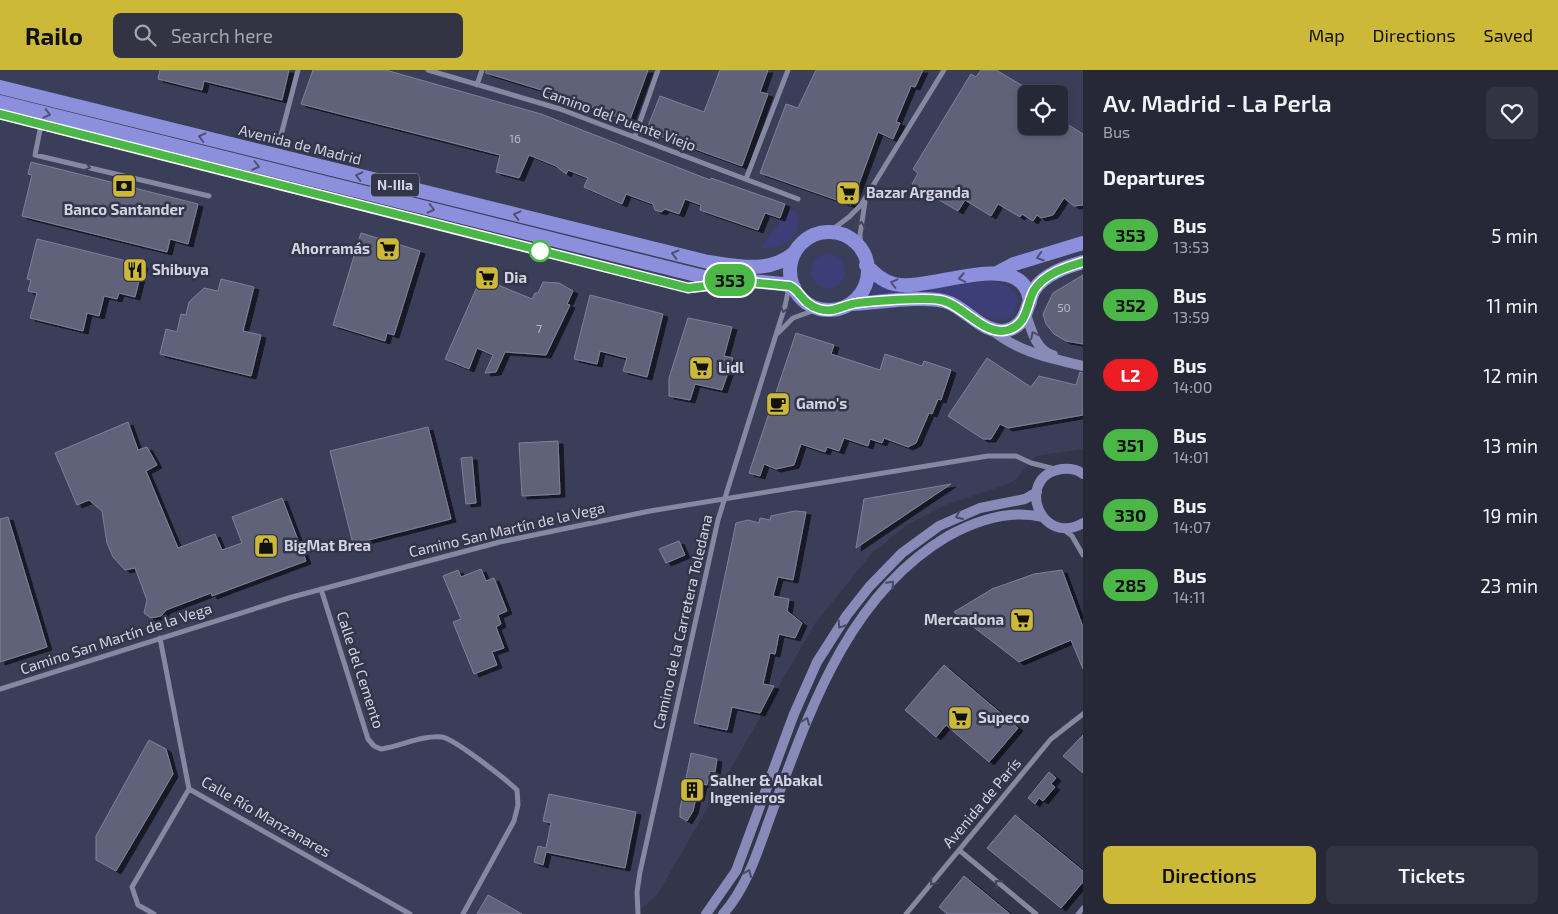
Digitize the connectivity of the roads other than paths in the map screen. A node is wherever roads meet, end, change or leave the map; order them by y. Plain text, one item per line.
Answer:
1 (298, 70) edge
2 (428, 70) edge
3 (482, 70) edge
4 (658, 70) edge
5 (788, 70) edge
6 (944, 70) edge
7 (477, 85) junction
8 (0, 87) edge
9 (0, 102) edge
10 (41, 125) dead end
11 (635, 136) junction
12 (279, 143) dead end
13 (746, 179) junction
14 (209, 196) dead end
15 (798, 199) dead end
16 (865, 199) junction
17 (829, 232) junction
18 (1083, 243) edge
19 (794, 253) junction
20 (863, 258) junction
21 (1083, 262) edge
22 (997, 273) junction
23 (792, 283) junction
24 (851, 304) junction
25 (1028, 308) junction
26 (818, 309) junction
27 (989, 328) junction
28 (774, 340) junction
29 (1083, 362) edge
30 (1083, 366) edge
31 (1031, 463) junction
32 (1080, 469) edge
33 (1059, 470) junction
34 (1038, 487) junction
35 (724, 500) junction
36 (1042, 517) junction
37 (1083, 523) edge
38 (1063, 528) junction
39 (1083, 556) edge
40 (321, 589) junction
41 (160, 638) junction
42 (0, 690) edge
43 (1083, 714) edge
44 (189, 789) junction
45 (959, 850) junction
46 (1083, 908) edge
47 (154, 914) edge
48 (410, 914) edge
49 (463, 914) edge
50 (638, 914) edge
51 (706, 914) edge
52 (723, 914) edge
53 (906, 914) edge
54 (1036, 914) edge
55 (1078, 914) edge

1 - 12 street
2 - 7 street, Camino del Puente Viejo
3 - 7 street
4 - 11 street
5 - 13 street
6 - 16 street
7 - 11 street, Camino del Puente Viejo
19 -> 8 highway, Avenida de Madrid / N-IIIa
9 -> 23 highway, Avenida de Madrid / N-IIIa
10 -> 14 street
11 - 13 street, Camino del Puente Viejo
13 - 15 street, Camino del Puente Viejo
16 - 17 street
20 -> 16 street
17 - 19 highway, N-IIIa
17 - 20 highway
18 -> 22 highway
19 - 23 highway
22 -> 20 highway
20 - 24 highway
21 - 25 highway
22 - 25 highway
23 - 26 highway
23 -> 28 street, Camino de la Carretera Toledana
24 - 26 highway
24 - 27 highway
25 - 27 highway
29 -> 25 main road
26 - 28 street, Camino de la Carretera Toledana
27 - 30 main road
28 - 35 street, Camino de la Carretera Toledana
31 - 33 street, Camino San Martín de la Vega
31 - 34 street
31 - 35 street, Camino San Martín de la Vega
32 - 33 main road
33 - 34 main road
34 - 36 main road
34 -> 51 main road
35 - 40 street, Camino San Martín de la Vega
35 - 50 street, Camino de la Carretera Toledana
36 - 38 main road
52 -> 36 main road
37 - 38 main road
38 - 39 street
40 - 41 street, Camino San Martín de la Vega
40 - 49 street, Calle del Cemento
41 - 42 street, Camino San Martín de la Vega
41 - 44 street, Calle Río Manzanares
43 - 45 street, Avenida de París
44 - 47 street
44 - 48 street, Calle Río Manzanares
45 -> 53 street, Avenida de París
54 -> 45 street
46 - 55 street

